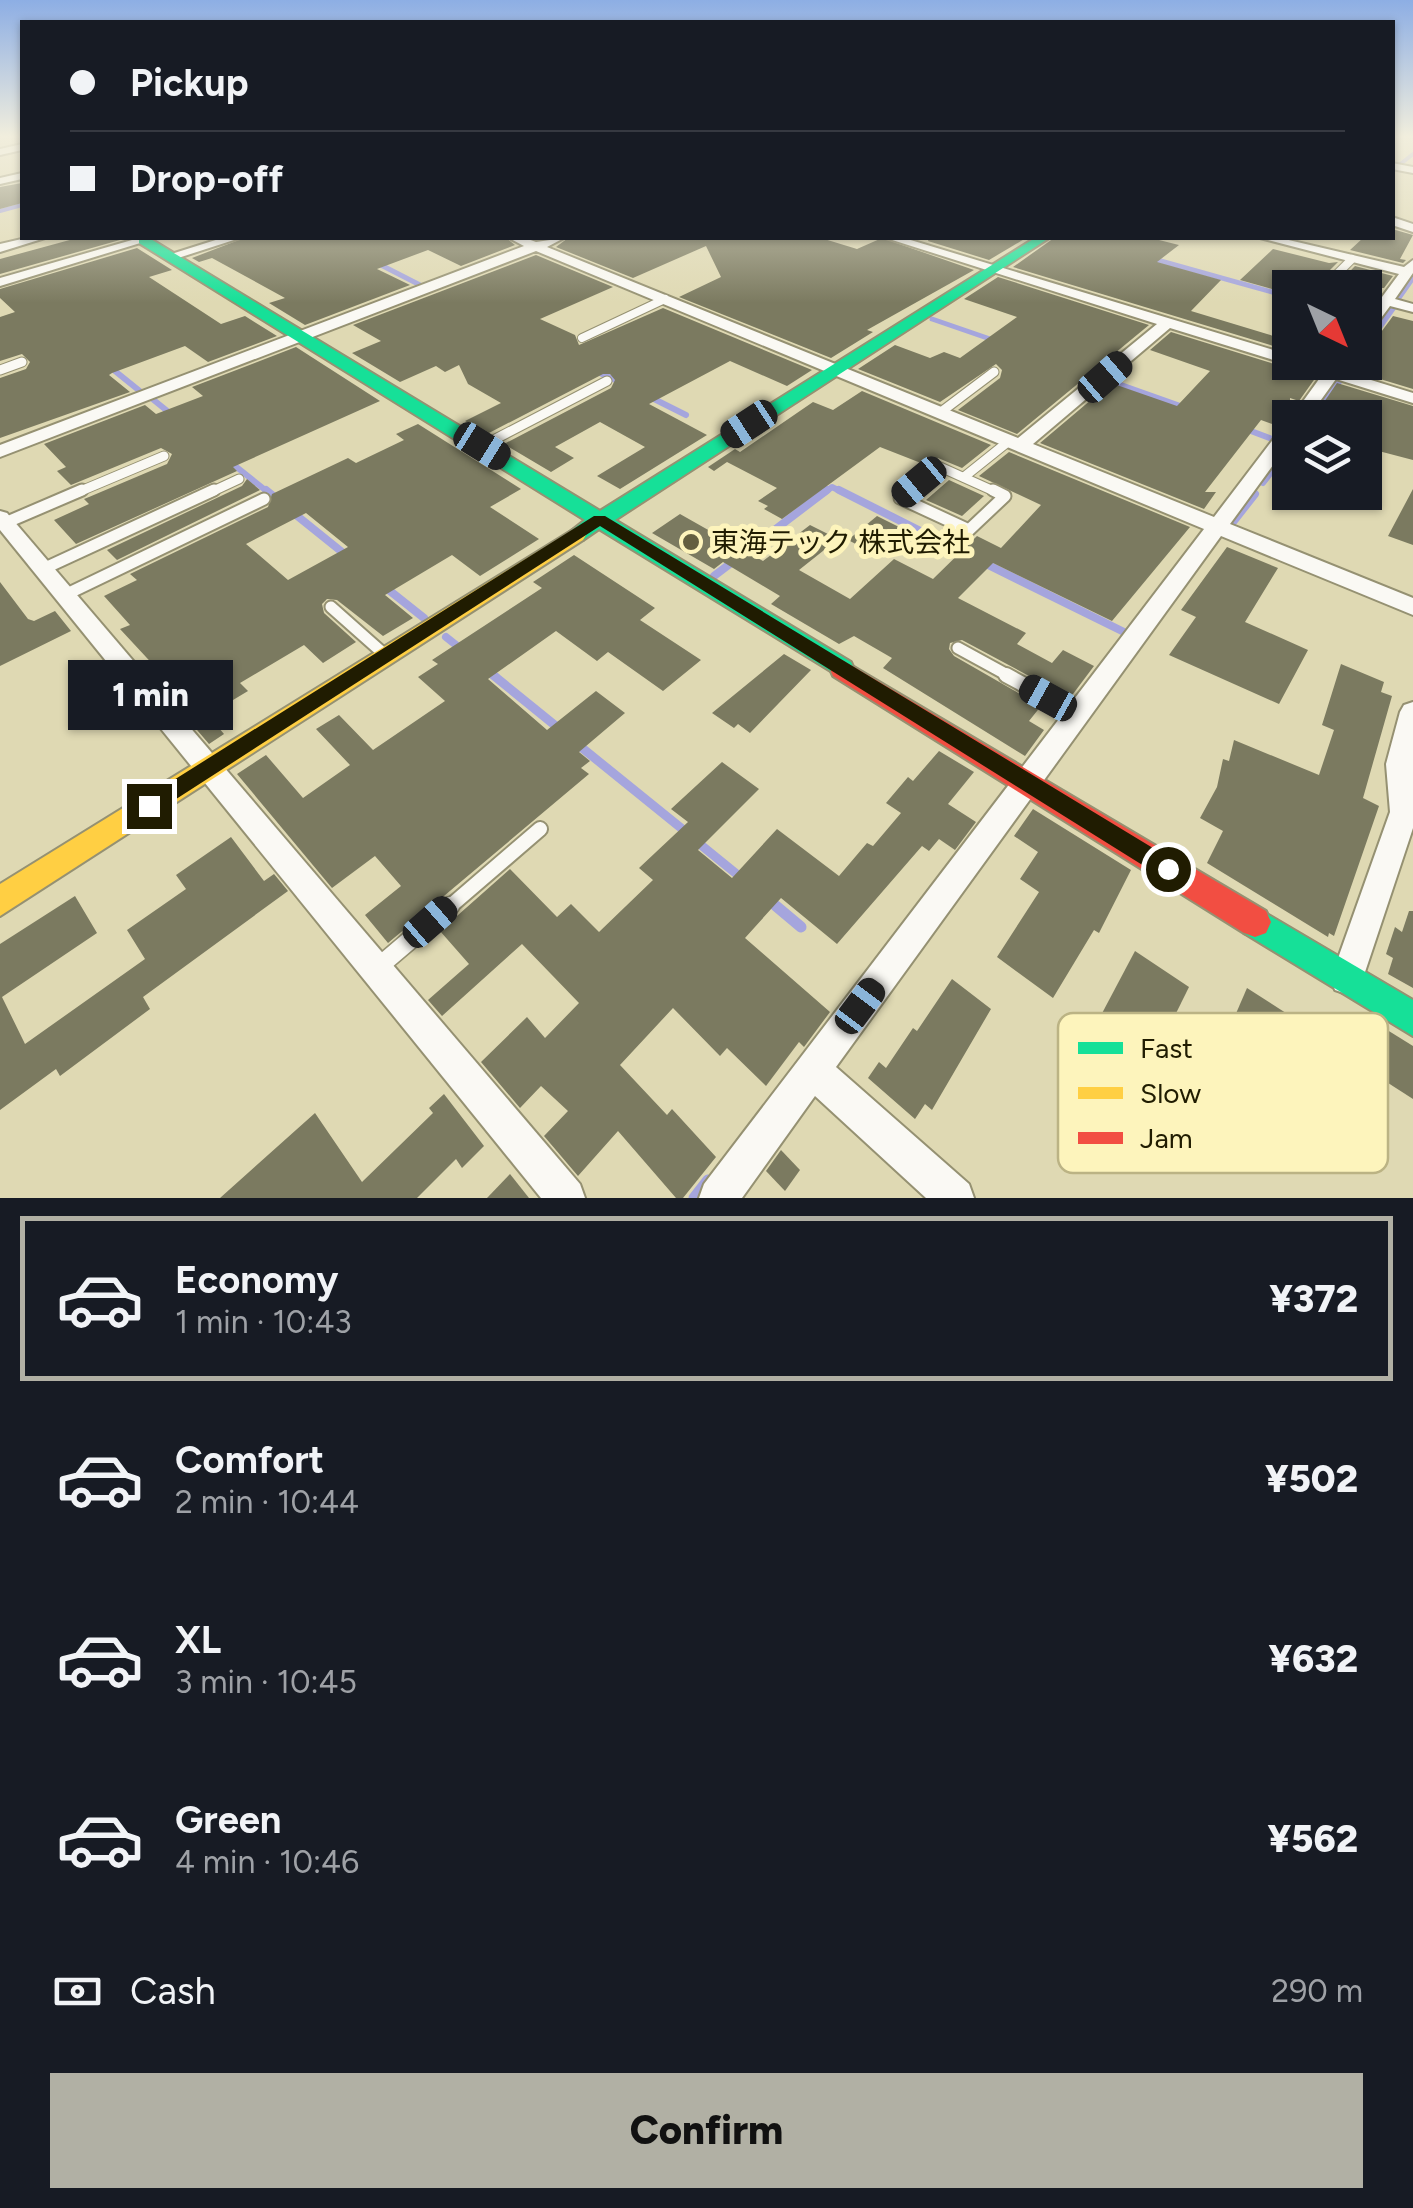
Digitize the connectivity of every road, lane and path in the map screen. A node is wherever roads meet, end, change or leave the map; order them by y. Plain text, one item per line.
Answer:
1 (32, 240) edge
2 (212, 240) edge
3 (520, 240) edge
4 (552, 240) edge
5 (899, 240) edge
6 (1039, 240) edge
7 (1274, 240) edge
8 (1339, 240) edge
9 (157, 245) edge
10 (536, 246) junction
11 (0, 248) edge
12 (1328, 253) junction
13 (1352, 259) junction
14 (1410, 268) edge
15 (994, 269) junction
16 (1341, 270) edge
17 (0, 282) edge
18 (665, 299) junction
19 (1387, 301) junction
20 (1382, 308) edge
21 (1413, 308) edge
22 (1168, 322) junction
23 (302, 336) junction
24 (582, 338) dead end
25 (1272, 354) edge
26 (22, 362) dead end
27 (836, 369) junction
28 (0, 370) edge
29 (994, 372) dead end
30 (1327, 380) edge
31 (1367, 380) edge
32 (606, 381) dead end
33 (1413, 398) edge
34 (1312, 400) edge
35 (941, 412) junction
36 (1015, 443) junction
37 (482, 446) junction
38 (0, 452) edge
39 (1272, 453) edge
40 (164, 456) dead end
41 (964, 477) junction
42 (239, 478) dead end
43 (264, 500) dead end
44 (600, 519) junction
45 (2, 520) edge
46 (1216, 527) junction
47 (42, 568) junction
48 (65, 595) junction
49 (331, 607) dead end
50 (1413, 607) edge
51 (958, 648) dead end
52 (386, 655) junction
53 (1413, 712) edge
54 (1078, 714) junction
55 (208, 768) junction
56 (1027, 782) junction
57 (540, 828) dead end
58 (0, 901) edge
59 (376, 970) junction
60 (1347, 978) junction
61 (1413, 1019) edge
62 (813, 1070) junction
63 (566, 1198) edge
64 (718, 1198) edge
65 (955, 1198) edge

1 - 11 street
2 - 9 street
3 - 10 street
4 - 10 street
5 - 15 street
6 - 15 street
7 - 12 street
8 - 12 street
9 - 17 street
9 - 23 street
10 - 18 street
10 - 23 street
12 - 13 street
13 - 14 street
13 - 16 lane
14 - 19 street
15 - 22 street
15 - 27 street
18 - 24 lane
18 - 27 street
19 - 20 street
19 - 21 street
22 - 25 street
22 - 36 street
23 - 37 street
23 - 38 street
26 - 28 lane
27 - 35 street
27 - 44 street
29 - 35 lane
30 - 34 street
31 - 33 street
32 - 37 lane
35 - 36 street
36 - 41 lane
36 - 46 street
37 - 44 street
39 - 46 street
40 - 45 lane
41 - 41 lane
42 - 47 lane
43 - 48 lane
44 - 52 street
44 - 56 street
45 - 47 street
46 - 50 street
46 - 54 street
47 - 48 street
48 - 55 street
49 - 52 lane
51 - 54 lane
52 - 55 street
53 - 60 street
54 - 56 street
55 - 58 street
55 - 59 street
56 - 60 street
56 - 62 street
57 - 59 lane
59 - 63 street
60 - 61 street
62 - 64 street
62 - 65 street

